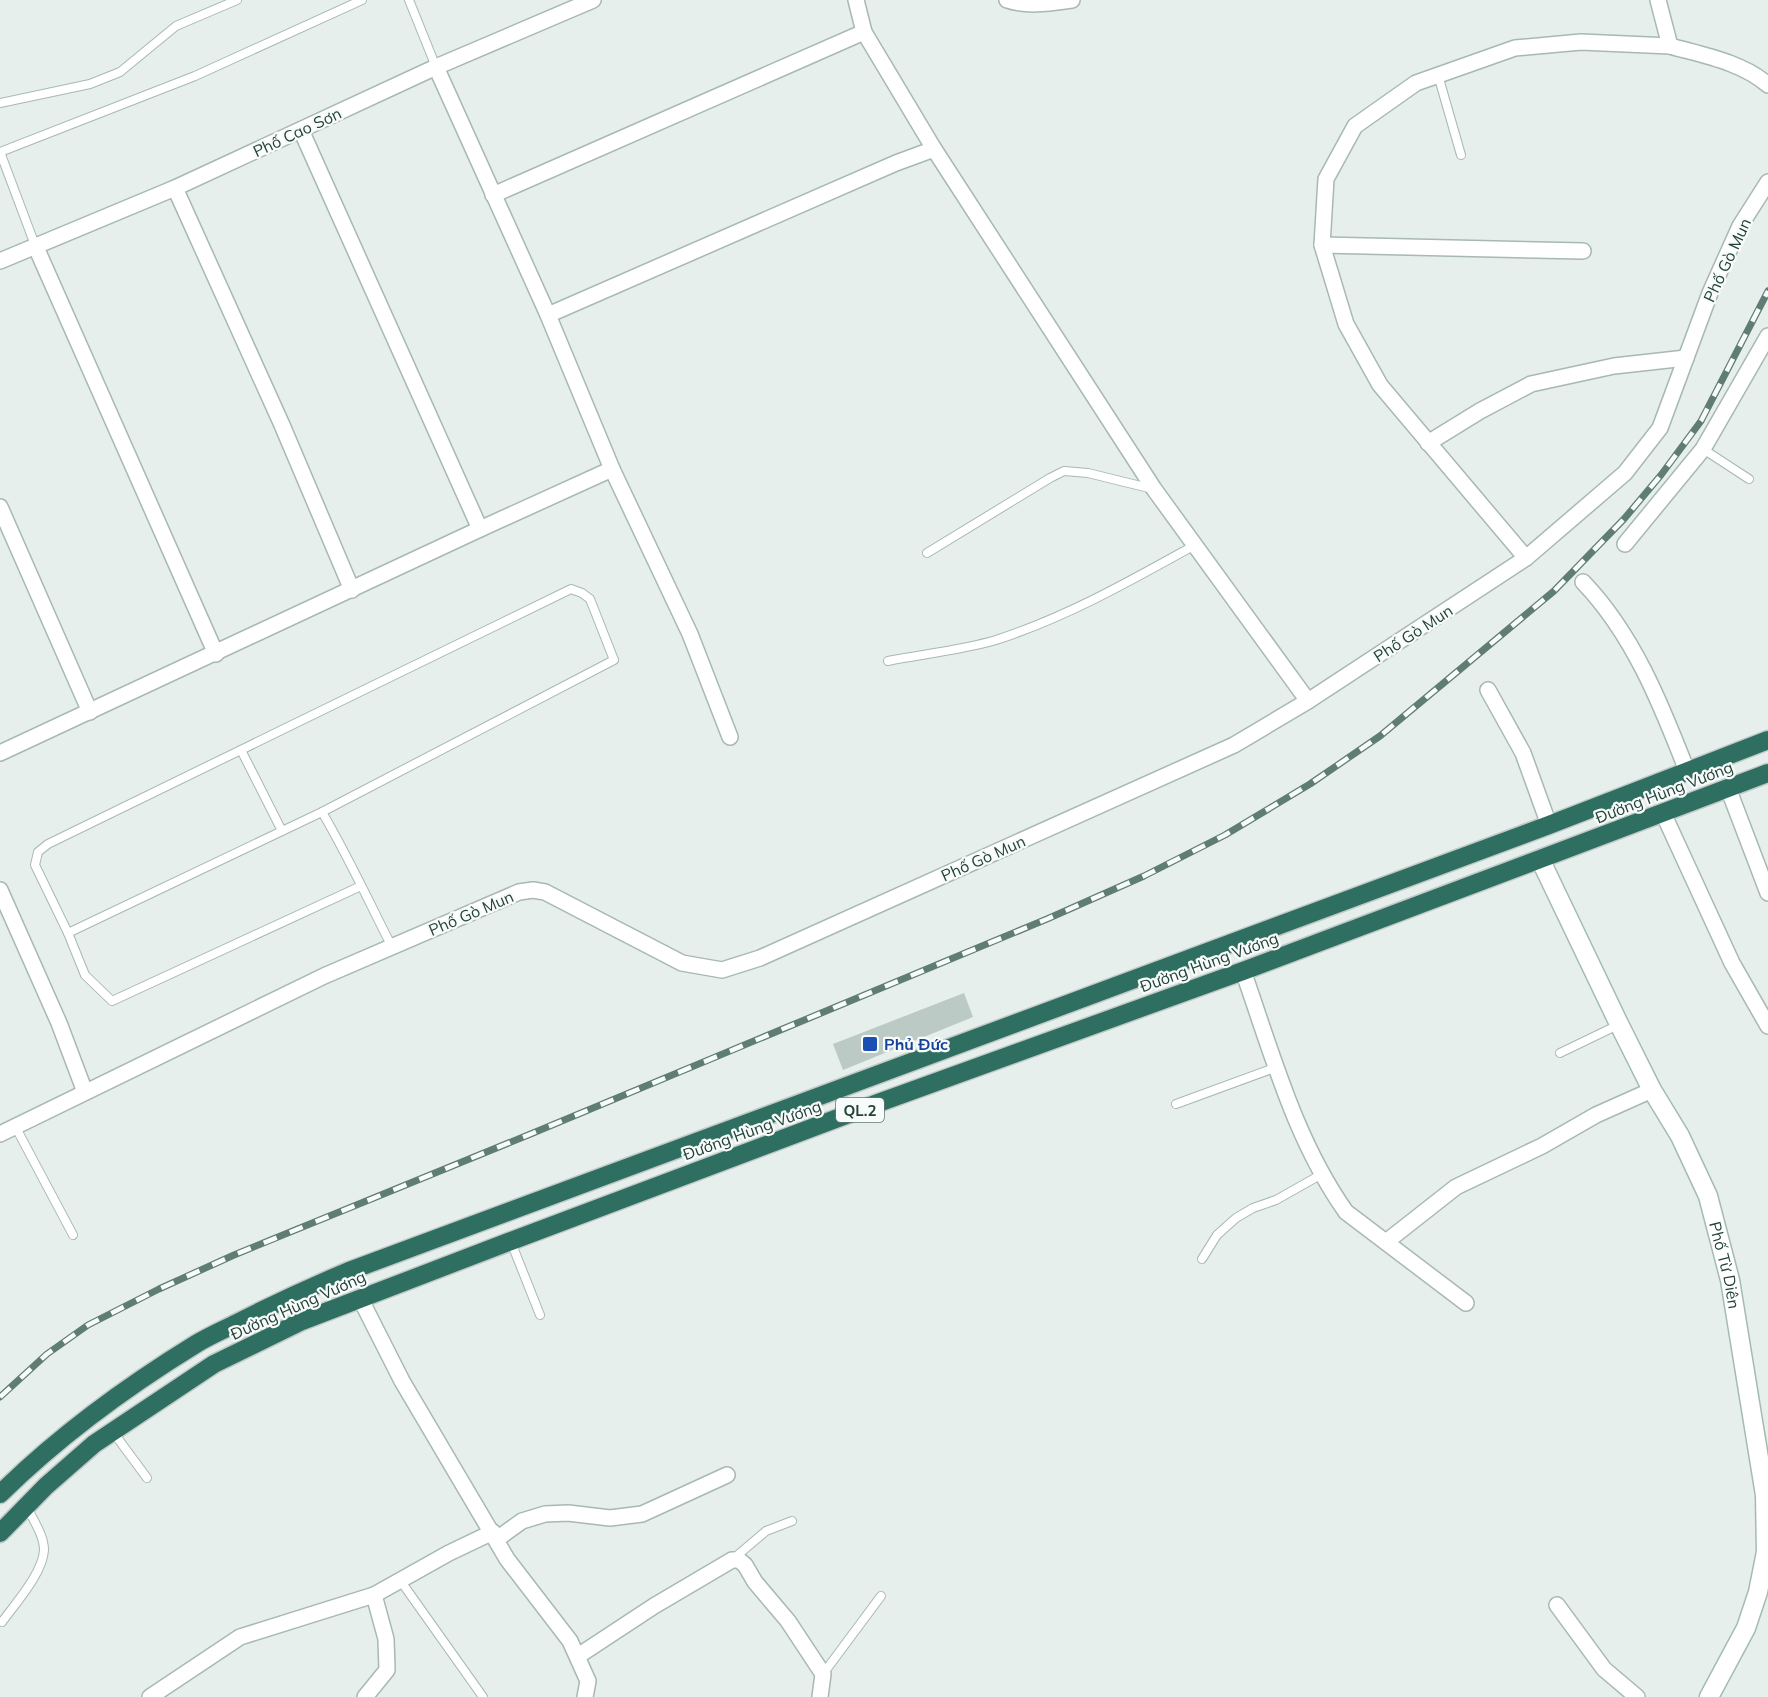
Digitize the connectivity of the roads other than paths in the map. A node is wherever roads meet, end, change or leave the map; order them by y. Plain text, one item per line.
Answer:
1 (237, 0) edge
2 (363, 0) edge
3 (409, 0) edge
4 (593, 0) edge
5 (856, 0) edge
6 (1007, 0) edge
7 (1072, 0) edge
8 (1658, 0) edge
9 (1045, 2) edge
10 (864, 32) junction
11 (1670, 46) junction
12 (436, 67) junction
13 (1438, 75) junction
14 (1768, 84) edge
15 (0, 103) edge
16 (302, 130) junction
17 (934, 148) junction
18 (0, 152) edge
19 (1461, 155) dead end
20 (1768, 182) edge
21 (175, 188) junction
22 (493, 195) junction
23 (35, 245) junction
24 (1322, 245) junction
25 (1583, 251) dead end
26 (0, 261) edge
27 (548, 315) junction
28 (1768, 336) edge
29 (1686, 358) junction
30 (1428, 442) junction
31 (1703, 449) junction
32 (612, 469) junction
33 (1749, 478) dead end
34 (1155, 489) junction
35 (0, 507) edge
36 (480, 528) junction
37 (1625, 544) dead end
38 (1195, 545) junction
39 (927, 554) dead end
40 (1526, 558) junction
41 (1583, 582) dead end
42 (352, 590) junction
43 (216, 654) junction
44 (888, 661) dead end
45 (1488, 690) dead end
46 (1308, 701) junction
47 (90, 712) junction
48 (730, 737) dead end
49 (1768, 740) edge
50 (241, 750) junction
51 (0, 753) edge
52 (1687, 771) junction
53 (1768, 773) edge
54 (1728, 788) junction
55 (322, 812) junction
56 (1663, 813) junction
57 (1549, 825) junction
58 (282, 831) junction
59 (1540, 859) junction
60 (361, 886) junction
61 (0, 890) edge
62 (1768, 893) edge
63 (68, 933) junction
64 (392, 947) junction
65 (1243, 971) junction
66 (1619, 1024) junction
67 (1768, 1026) edge
68 (1560, 1053) dead end
69 (1277, 1067) junction
70 (1652, 1090) junction
71 (84, 1092) junction
72 (1176, 1104) dead end
73 (15, 1126) junction
74 (0, 1134) edge
75 (1322, 1174) junction
76 (73, 1235) dead end
77 (511, 1241) junction
78 (1386, 1242) junction
79 (1202, 1259) dead end
80 (360, 1298) junction
81 (1466, 1303) dead end
82 (540, 1315) dead end
83 (113, 1431) junction
84 (1763, 1448) edge
85 (727, 1475) dead end
86 (147, 1478) dead end
87 (0, 1494) edge
88 (26, 1505) junction
89 (792, 1521) dead end
90 (0, 1533) edge
91 (495, 1536) junction
92 (732, 1560) junction
93 (400, 1580) junction
94 (374, 1595) junction
95 (881, 1596) dead end
96 (1557, 1605) dead end
97 (2, 1622) dead end
98 (578, 1656) junction
99 (823, 1674) junction
100 (151, 1696) edge
101 (366, 1697) edge
102 (483, 1697) edge
103 (585, 1697) edge
104 (819, 1697) edge
105 (1637, 1697) edge
106 (1709, 1697) edge

1 - 15 lane
2 - 18 lane
3 - 12 lane
4 - 12 street, Phố Cao Sơn
5 - 10 street
6 - 9 street
7 - 9 street
8 - 11 street
10 - 17 street
10 - 22 street
11 - 13 street
11 - 14 street
12 - 16 street, Phố Cao Sơn
12 - 22 street
13 - 19 lane
13 - 24 street
16 - 21 street, Phố Cao Sơn
16 - 36 street
17 - 27 street
17 - 34 street
18 - 23 lane
20 - 29 street, Phố Gò Mun
21 - 23 street, Phố Cao Sơn
21 - 42 street
22 - 27 street
23 - 26 street, Phố Cao Sơn
23 - 43 street
24 - 25 street
24 - 30 street
27 - 32 street
28 - 31 street
29 - 30 street
29 - 40 street, Phố Gò Mun
30 - 40 street
31 - 33 lane
31 - 37 street
32 - 36 street
32 - 48 street
34 - 38 street
34 - 39 lane
35 - 47 street
36 - 42 street
38 - 44 lane
38 - 46 street
40 - 46 street, Phố Gò Mun
41 - 52 street
42 - 43 street
43 - 47 street
45 - 57 street
46 - 64 street, Phố Gò Mun
47 - 51 street
49 - 52 highway, Đường Hùng Vương / QL.2
50 - 55 lane
50 - 58 lane
50 - 63 lane
52 - 57 highway, Đường Hùng Vương / QL.2
53 - 54 highway, Đường Hùng Vương / QL.2
54 - 56 highway, Đường Hùng Vương / QL.2
54 - 62 street
55 - 58 lane
55 - 60 lane
56 - 59 highway, Đường Hùng Vương / QL.2
56 - 67 street
57 - 87 highway, Đường Hùng Vương / QL.2
58 - 63 lane
59 - 65 highway, Đường Hùng Vương / QL.2
59 - 66 street, Phố Từ Diên
60 - 63 lane
60 - 64 lane
61 - 71 street
64 - 71 street, Phố Gò Mun
65 - 69 street
65 - 77 highway, Đường Hùng Vương / QL.2
66 - 68 lane
66 - 70 street, Phố Từ Diên
69 - 72 lane
69 - 75 street
70 - 78 street
70 - 84 street, Phố Từ Diên
71 - 73 street, Phố Gò Mun
73 - 74 street, Phố Gò Mun
73 - 76 lane
75 - 78 street
75 - 79 lane
77 - 80 highway, Đường Hùng Vương / QL.2
77 - 82 lane
78 - 81 street
80 - 83 highway, Đường Hùng Vương / QL.2
80 - 91 street
83 - 86 lane
83 - 88 highway, Đường Hùng Vương / QL.2
84 - 106 street, Phố Từ Diên
85 - 91 street
88 - 90 highway, Đường Hùng Vương / QL.2
88 - 97 lane
89 - 92 lane
91 - 93 street
91 - 98 street
92 - 98 street
92 - 99 street
93 - 94 street
93 - 102 lane
94 - 100 street
94 - 101 street
95 - 99 lane
96 - 105 street
98 - 103 street
99 - 104 street

